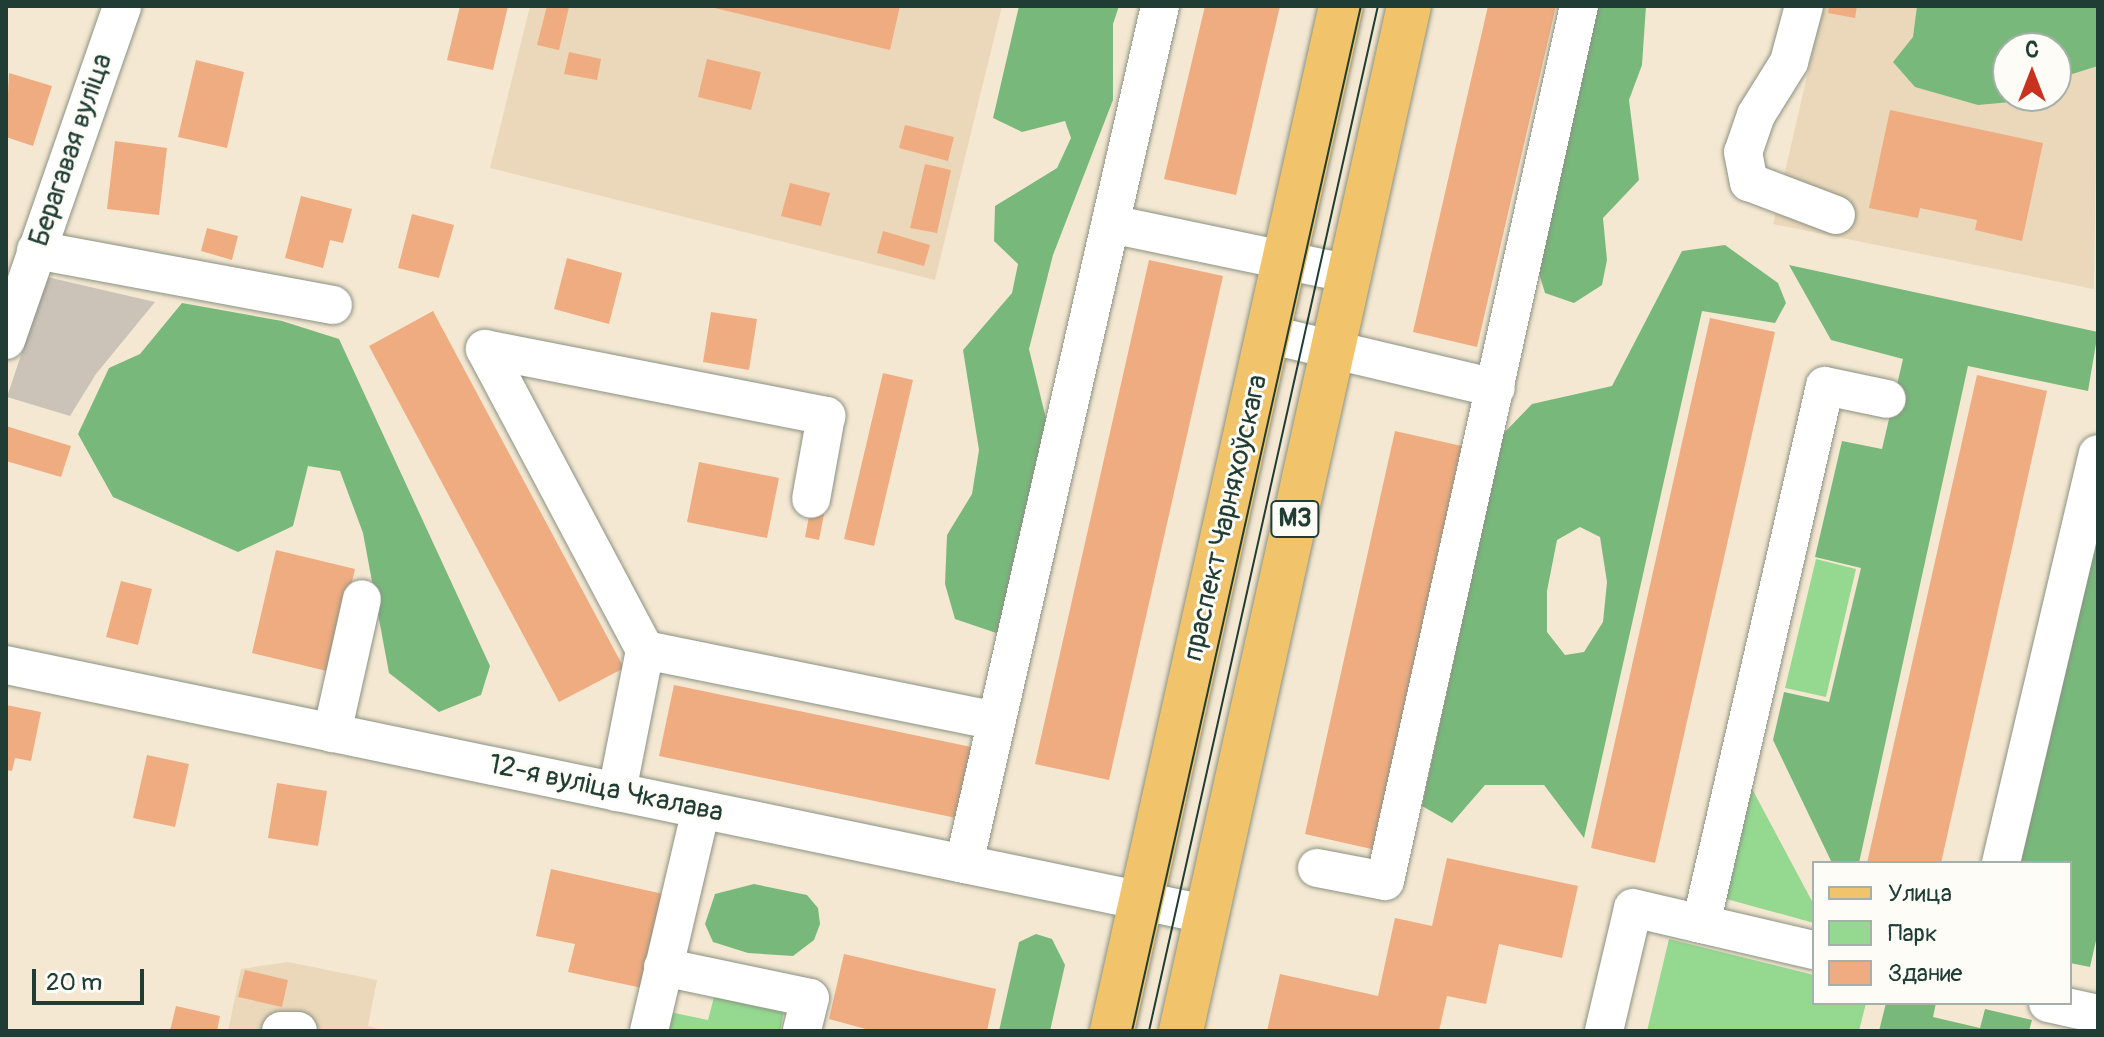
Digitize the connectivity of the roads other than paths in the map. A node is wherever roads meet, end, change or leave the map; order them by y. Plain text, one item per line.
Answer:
1 (122, 6) edge
2 (1160, 6) edge
3 (1341, 6) edge
4 (1409, 6) edge
5 (1579, 6) edge
6 (1804, 6) edge
7 (1836, 215) dead end
8 (1111, 224) junction
9 (36, 250) junction
10 (1284, 260) junction
11 (1351, 274) junction
12 (333, 305) dead end
13 (1267, 334) junction
14 (6, 340) edge
15 (1334, 349) junction
16 (1496, 388) junction
17 (1887, 399) dead end
18 (2098, 454) edge
19 (811, 499) dead end
20 (362, 599) dead end
21 (645, 650) junction
22 (6, 665) edge
23 (996, 721) junction
24 (332, 733) junction
25 (617, 792) junction
26 (701, 810) junction
27 (2001, 861) edge
28 (964, 864) junction
29 (1317, 868) dead end
30 (1141, 901) junction
31 (1205, 914) junction
32 (1701, 924) junction
33 (1812, 950) edge
34 (663, 967) junction
35 (2057, 1005) edge
36 (2098, 1014) edge
37 (281, 1031) edge
38 (298, 1031) edge
39 (649, 1031) edge
40 (802, 1031) edge
41 (1112, 1031) edge
42 (1181, 1031) edge
43 (1604, 1031) edge

1 - 9 street, Берагавая вуліца
2 - 8 street
3 - 10 main road, праспект Чарняхоўскага / М3
4 - 11 main road, М3
5 - 16 street
6 - 7 street
8 - 10 street
8 - 23 street
9 - 12 street
9 - 14 street, Берагавая вуліца
10 - 11 street
10 - 13 main road, праспект Чарняхоўскага / М3
11 - 15 main road, М3
13 - 15 street
13 - 30 main road, праспект Чарняхоўскага / М3
15 - 16 street
15 - 31 main road, М3
16 - 29 street
17 - 32 street
18 - 27 street
19 - 21 street
20 - 24 street
21 - 23 street
21 - 25 street
22 - 24 street, 12-я вуліца Чкалава
23 - 28 street
24 - 25 street, 12-я вуліца Чкалава
25 - 26 street, 12-я вуліца Чкалава
26 - 28 street, 12-я вуліца Чкалава
26 - 34 street
28 - 30 street, 12-я вуліца Чкалава
30 - 31 street, 12-я вуліца Чкалава
30 - 41 main road, праспект Чарняхоўскага / М3
31 - 42 main road, М3
32 - 33 street
32 - 43 street
34 - 39 street
34 - 40 street
35 - 36 street
37 - 38 street

